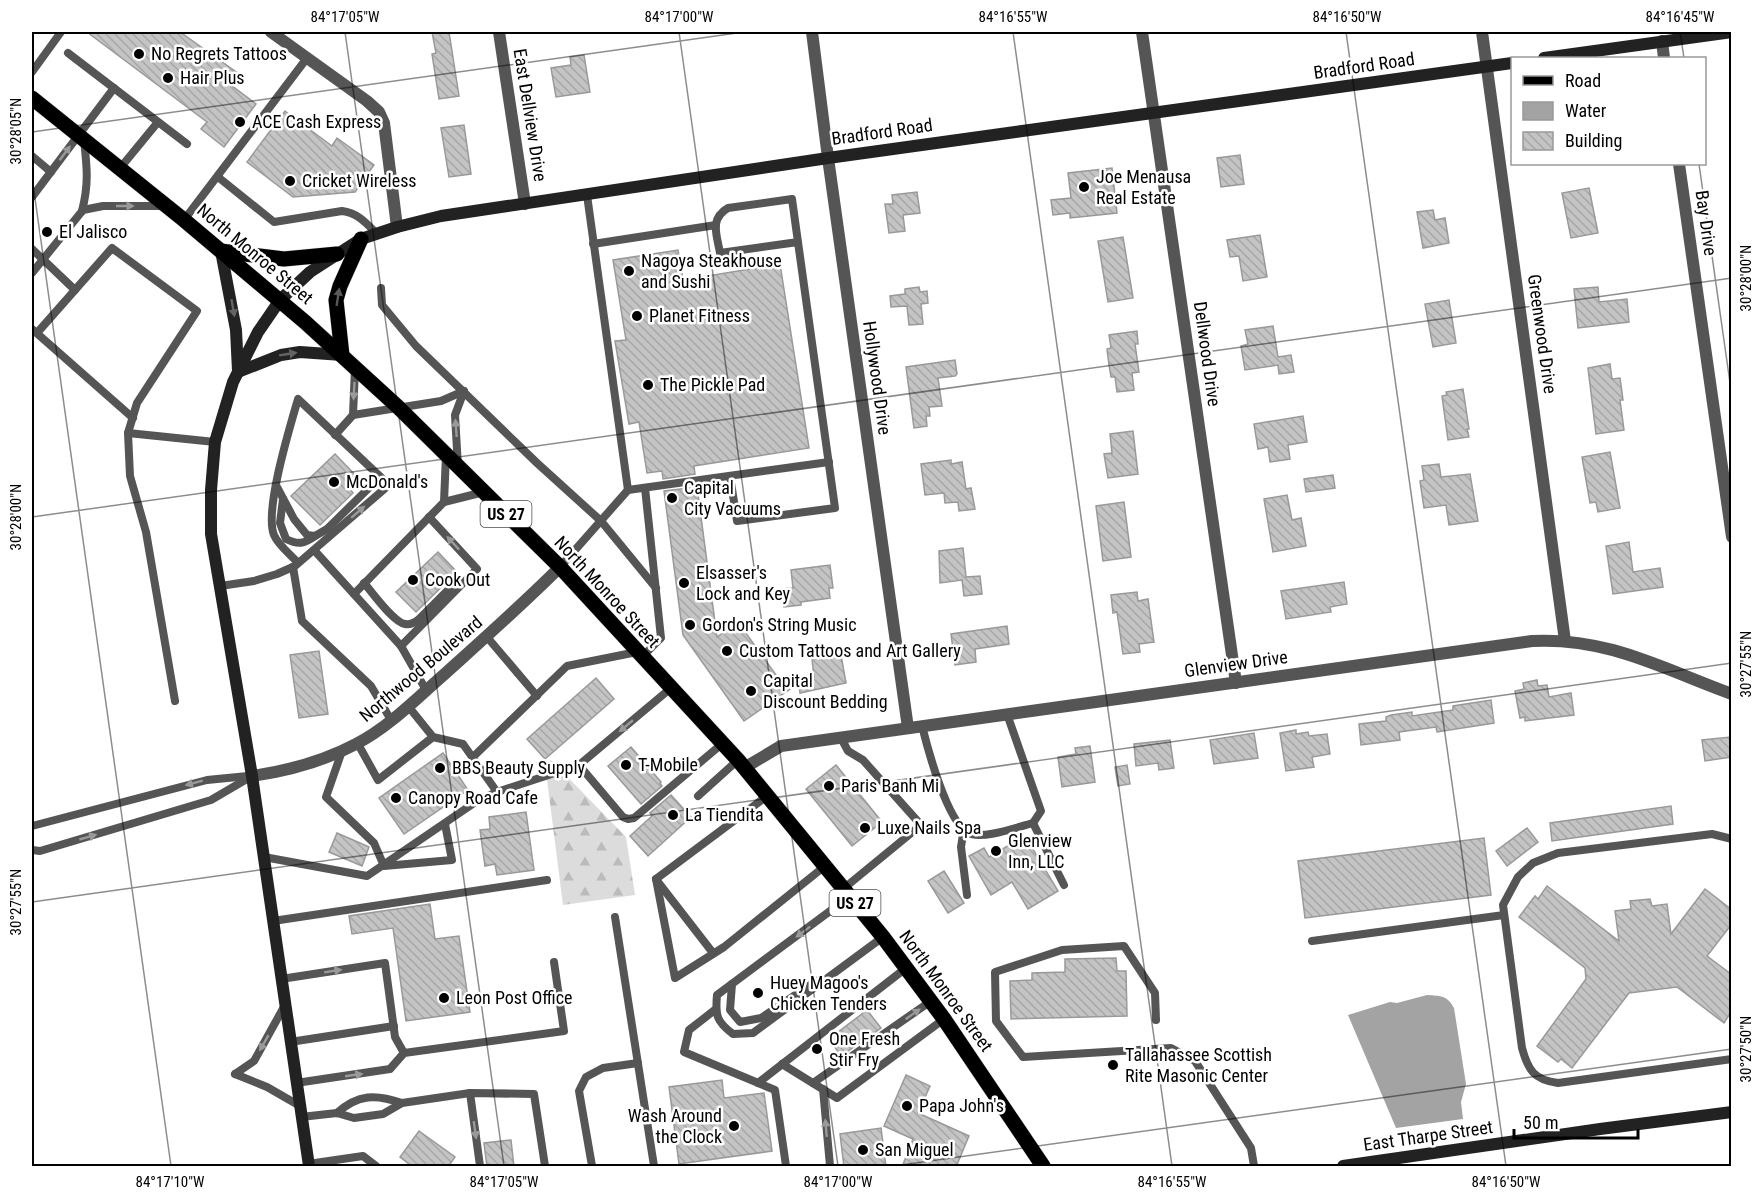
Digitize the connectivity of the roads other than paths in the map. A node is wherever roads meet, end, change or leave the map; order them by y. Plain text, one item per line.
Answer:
1 (61, 32) edge
2 (271, 32) edge
3 (499, 32) edge
4 (812, 32) edge
5 (1142, 32) edge
6 (1482, 32) edge
7 (1731, 32) edge
8 (1662, 41) junction
9 (69, 53) dead end
10 (1551, 57) edge
11 (1664, 57) edge
12 (307, 58) junction
13 (1511, 63) edge
14 (1488, 67) junction
15 (32, 72) edge
16 (114, 88) junction
17 (32, 98) edge
18 (1154, 112) junction
19 (158, 122) junction
20 (82, 136) junction
21 (187, 144) dead end
22 (32, 156) edge
23 (828, 158) junction
24 (1679, 165) edge
25 (121, 167) junction
26 (51, 172) junction
27 (218, 177) junction
28 (587, 195) junction
29 (32, 197) edge
30 (525, 204) junction
31 (168, 206) junction
32 (83, 211) junction
33 (184, 220) junction
34 (716, 225) junction
35 (397, 227) junction
36 (377, 234) junction
37 (361, 239) junction
38 (798, 242) junction
39 (594, 244) junction
40 (32, 249) edge
41 (221, 251) junction
42 (337, 255) junction
43 (42, 260) junction
44 (32, 273) edge
45 (381, 288) dead end
46 (75, 290) junction
47 (280, 300) junction
48 (34, 331) edge
49 (342, 355) junction
50 (355, 367) junction
51 (238, 372) junction
52 (464, 391) junction
53 (398, 407) junction
54 (353, 415) junction
55 (133, 418) junction
56 (128, 433) junction
57 (335, 435) junction
58 (215, 442) junction
59 (446, 454) junction
60 (829, 462) junction
61 (458, 467) junction
62 (730, 476) junction
63 (380, 477) junction
64 (276, 485) junction
65 (645, 488) junction
66 (628, 490) junction
67 (484, 492) junction
68 (283, 498) junction
69 (444, 502) junction
70 (429, 518) junction
71 (601, 521) junction
72 (315, 536) junction
73 (1731, 537) edge
74 (314, 550) junction
75 (295, 565) junction
76 (473, 565) junction
77 (560, 567) junction
78 (364, 583) junction
79 (220, 586) junction
80 (656, 588) junction
81 (354, 594) junction
82 (487, 637) junction
83 (1564, 640) junction
84 (401, 646) junction
85 (639, 655) junction
86 (1236, 682) junction
87 (671, 688) junction
88 (426, 690) junction
89 (1731, 694) edge
90 (537, 696) junction
91 (175, 701) dead end
92 (408, 706) junction
93 (1007, 714) junction
94 (391, 720) junction
95 (922, 726) junction
96 (908, 728) junction
97 (433, 737) junction
98 (842, 738) junction
99 (723, 743) junction
100 (358, 744) junction
101 (342, 751) junction
102 (473, 757) junction
103 (741, 764) junction
104 (579, 765) junction
105 (252, 776) junction
106 (497, 792) junction
107 (698, 796) dead end
108 (767, 796) junction
109 (1032, 823) junction
110 (444, 824) junction
111 (32, 826) edge
112 (964, 828) junction
113 (1731, 839) edge
114 (32, 850) edge
115 (264, 858) junction
116 (384, 866) junction
117 (825, 866) junction
118 (656, 879) junction
119 (547, 880) dead end
120 (1064, 885) dead end
121 (846, 893) junction
122 (967, 895) dead end
123 (1504, 915) junction
124 (615, 917) dead end
125 (273, 921) junction
126 (882, 937) junction
127 (1312, 941) dead end
128 (713, 953) junction
129 (554, 962) dead end
130 (906, 968) junction
131 (835, 973) junction
132 (281, 979) junction
133 (732, 984) junction
134 (931, 1002) junction
135 (285, 1005) junction
136 (716, 1009) junction
137 (944, 1019) junction
138 (1156, 1020) dead end
139 (394, 1026) junction
140 (290, 1042) junction
141 (404, 1053) junction
142 (1731, 1059) edge
143 (638, 1063) junction
144 (782, 1064) junction
145 (296, 1083) junction
146 (758, 1083) junction
147 (813, 1083) junction
148 (823, 1089) junction
149 (470, 1093) junction
150 (402, 1103) junction
151 (301, 1112) junction
152 (1731, 1112) edge
153 (337, 1113) junction
154 (592, 1165) edge
155 (1362, 1165) edge
156 (308, 1166) edge
157 (376, 1167) edge
158 (480, 1167) edge
159 (545, 1167) edge
160 (654, 1167) edge
161 (786, 1167) edge
162 (830, 1167) edge
163 (1043, 1167) edge
164 (1254, 1167) edge
165 (1343, 1167) edge

1 - 15 lane
2 - 12 street
3 - 30 street, East Dellview Drive
4 - 23 street, Hollywood Drive
5 - 18 street, Dellwood Drive
6 - 14 street, Greenwood Drive
7 - 8 main road
8 - 10 main road
8 - 11 street
9 - 16 lane
12 - 27 lane
12 - 35 street
13 - 14 main road, Bradford Road
14 - 18 main road, Bradford Road
14 - 83 street, Greenwood Drive
16 - 19 lane
16 - 20 lane
17 - 20 main road, North Monroe Street / US 27
18 - 23 main road, Bradford Road
18 - 86 street, Dellwood Drive
19 - 21 lane
19 - 25 lane
20 - 25 main road, North Monroe Street / US 27
26 -> 20 lane
20 - 32 lane
22 - 26 lane
23 - 28 main road, Bradford Road
23 - 96 street, Hollywood Drive
24 - 73 street, Bay Drive
25 - 31 main road, North Monroe Street / US 27
26 - 29 lane
27 - 33 lane
27 - 36 lane
28 - 30 main road, Bradford Road
28 - 39 lane
30 - 35 main road, Bradford Road
32 -> 31 lane
31 - 33 main road, North Monroe Street / US 27
32 - 43 lane
33 - 41 main road, North Monroe Street / US 27
34 - 38 lane
34 - 38 lane
34 - 39 lane
35 - 36 main road, Bradford Road
36 - 37 main road, Bradford Road
37 - 42 main road, Bradford Road
49 -> 37 main road
38 - 60 lane
39 - 66 lane
40 - 43 lane
41 - 42 main road
41 - 47 main road, North Monroe Street / US 27
41 -> 51 main road
42 - 47 main road, Bradford Road
43 - 44 lane
43 - 46 lane
45 - 52 lane
46 - 48 lane
46 - 55 lane
47 - 49 main road, North Monroe Street / US 27
47 - 51 main road, Bradford Road
48 - 55 lane
49 - 50 main road, North Monroe Street / US 27
51 -> 49 main road
50 - 53 main road, North Monroe Street / US 27
50 -> 54 lane
51 - 58 main road, Bradford Road
52 - 53 lane
61 -> 52 lane
52 - 71 lane
53 - 54 lane
53 - 59 main road, North Monroe Street / US 27
54 - 57 lane
55 - 56 lane
56 - 58 lane
56 - 91 lane
57 - 63 lane
57 - 64 lane
58 - 79 main road, Bradford Road
59 - 61 main road, North Monroe Street / US 27
59 - 69 lane
60 - 62 lane
60 - 62 lane
61 - 67 main road, North Monroe Street / US 27
62 - 65 lane
63 - 72 lane
74 -> 63 lane
64 - 68 lane
64 - 75 lane
65 - 66 lane
65 - 80 lane
66 - 71 lane
67 - 69 lane
67 - 77 main road, North Monroe Street / US 27
68 - 72 lane
68 - 72 lane
69 - 70 lane
76 -> 70 lane
70 - 78 lane
71 - 77 lane
71 - 80 lane
74 - 75 lane
74 - 81 lane
75 - 79 lane
75 - 94 lane
76 - 78 lane
76 - 84 lane
77 - 82 street, Northwood Boulevard
77 - 85 main road, North Monroe Street / US 27
78 - 81 lane
79 - 105 main road, Bradford Road
80 - 85 lane
81 - 84 lane
82 - 88 street, Northwood Boulevard
82 - 90 lane
83 - 86 street, Glenview Drive
83 - 89 street, Glenview Drive
84 - 88 lane
85 - 87 main road, North Monroe Street / US 27
85 - 90 lane
86 - 93 street, Glenview Drive
87 - 99 main road, North Monroe Street / US 27
87 -> 104 lane
88 - 92 street, Northwood Boulevard
90 - 102 lane
92 - 94 street, Northwood Boulevard
92 - 97 lane
93 - 95 street, Glenview Drive
93 - 109 lane
94 - 100 street, Northwood Boulevard
95 - 96 street, Glenview Drive
95 - 112 lane
96 - 98 street, Glenview Drive
97 - 100 lane
97 - 102 lane
98 - 103 street, Glenview Drive
98 - 121 lane
99 - 103 main road, North Monroe Street / US 27
99 - 104 lane
100 - 101 street, Northwood Boulevard
101 - 105 street, Northwood Boulevard
101 - 116 lane
102 - 106 lane
103 - 107 lane
103 - 108 main road, North Monroe Street / US 27
104 - 106 lane
105 -> 111 lane
114 -> 105 lane
105 - 115 main road, Bradford Road
106 - 110 lane
108 - 117 main road, North Monroe Street / US 27
108 - 118 lane
109 - 112 lane
109 - 120 lane
110 - 116 lane
110 - 116 lane
112 - 122 lane
113 - 123 lane
115 - 116 lane
115 - 125 main road, Bradford Road
117 - 121 main road, North Monroe Street / US 27
117 - 128 lane
118 - 128 lane
118 - 128 lane
119 - 125 lane
121 - 126 main road, North Monroe Street / US 27
121 -> 133 lane
123 - 127 lane
123 - 142 lane
124 - 143 lane
125 - 132 main road, Bradford Road
126 - 130 main road, North Monroe Street / US 27
126 - 131 lane
129 - 141 lane
130 - 134 main road, North Monroe Street / US 27
130 - 144 lane
131 - 133 lane
131 - 136 lane
132 - 135 main road, Bradford Road
132 -> 139 lane
133 - 136 lane
134 - 137 main road, North Monroe Street / US 27
147 -> 134 lane
135 - 140 main road, Bradford Road
135 -> 151 lane
136 - 146 lane
137 - 148 lane
137 - 163 main road, North Monroe Street / US 27
138 - 164 lane
139 - 140 lane
139 - 141 lane
140 - 145 main road, Bradford Road
145 -> 141 lane
143 - 154 lane
143 - 160 lane
144 - 146 lane
144 - 147 lane
145 - 151 main road, Bradford Road
146 - 161 lane
147 - 148 lane
162 -> 148 lane
149 - 150 lane
149 -> 158 lane
149 - 159 lane
150 - 153 lane
150 - 153 lane
151 - 153 lane
151 - 156 main road, Bradford Road
152 - 155 main road, East Tharpe Street
155 - 165 main road, East Tharpe Street
156 - 157 lane

